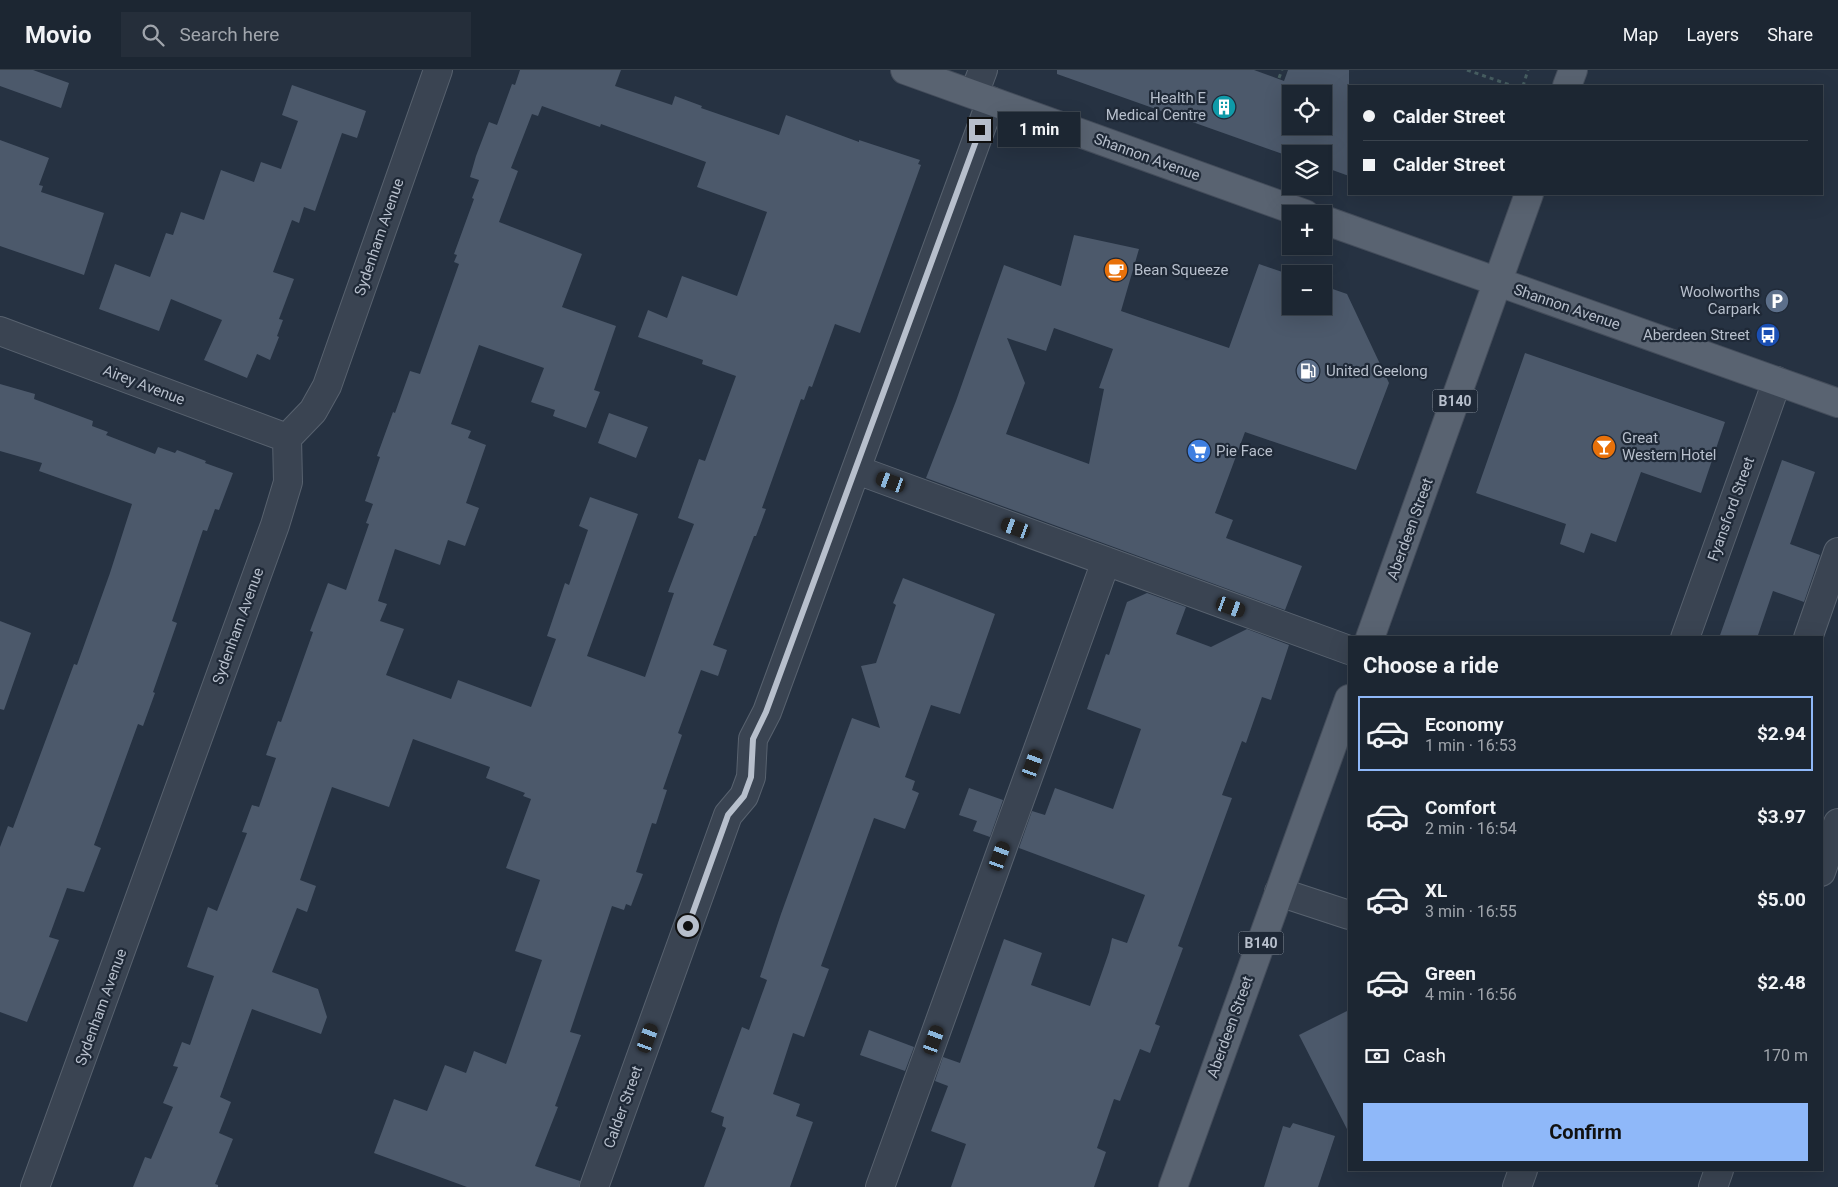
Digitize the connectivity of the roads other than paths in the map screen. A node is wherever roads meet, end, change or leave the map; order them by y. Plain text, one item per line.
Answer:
1 (438, 70) edge
2 (905, 70) edge
3 (1573, 70) edge
4 (1567, 85) edge
5 (983, 89) edge
6 (1530, 195) edge
7 (1282, 205) edge
8 (1332, 223) edge
9 (1498, 283) junction
10 (0, 331) edge
11 (1777, 381) junction
12 (1838, 403) edge
13 (287, 438) junction
14 (857, 470) junction
15 (1838, 552) edge
16 (1106, 561) junction
17 (1371, 636) edge
18 (1686, 636) edge
19 (1809, 636) edge
20 (1348, 650) edge
21 (1348, 701) edge
22 (1838, 823) edge
23 (1823, 866) edge
24 (1279, 892) junction
25 (1348, 915) edge
26 (1523, 1171) edge
27 (1719, 1171) edge
28 (35, 1187) edge
29 (594, 1187) edge
30 (880, 1187) edge
31 (1173, 1187) edge
32 (1517, 1187) edge
33 (1713, 1187) edge

1 - 13 street, Sydenham Avenue
2 - 5 main road, Shannon Avenue
3 - 4 main road
5 - 7 main road, Shannon Avenue
5 - 14 street, Calder Street
6 - 9 main road, Aberdeen Street / B140
8 - 9 main road, Shannon Avenue
9 - 11 main road, Shannon Avenue
9 - 17 main road, Aberdeen Street / B140
10 - 13 street, Airey Avenue
11 - 12 main road, Shannon Avenue
11 - 18 street, Fyansford Street
13 - 28 street, Sydenham Avenue
14 - 16 street
14 - 29 street, Calder Street
15 - 19 street
16 - 20 street
16 - 30 street
21 - 24 main road, Aberdeen Street / B140
22 - 23 street
24 - 25 street
24 - 31 main road, Aberdeen Street / B140
26 - 32 street
27 - 33 street

